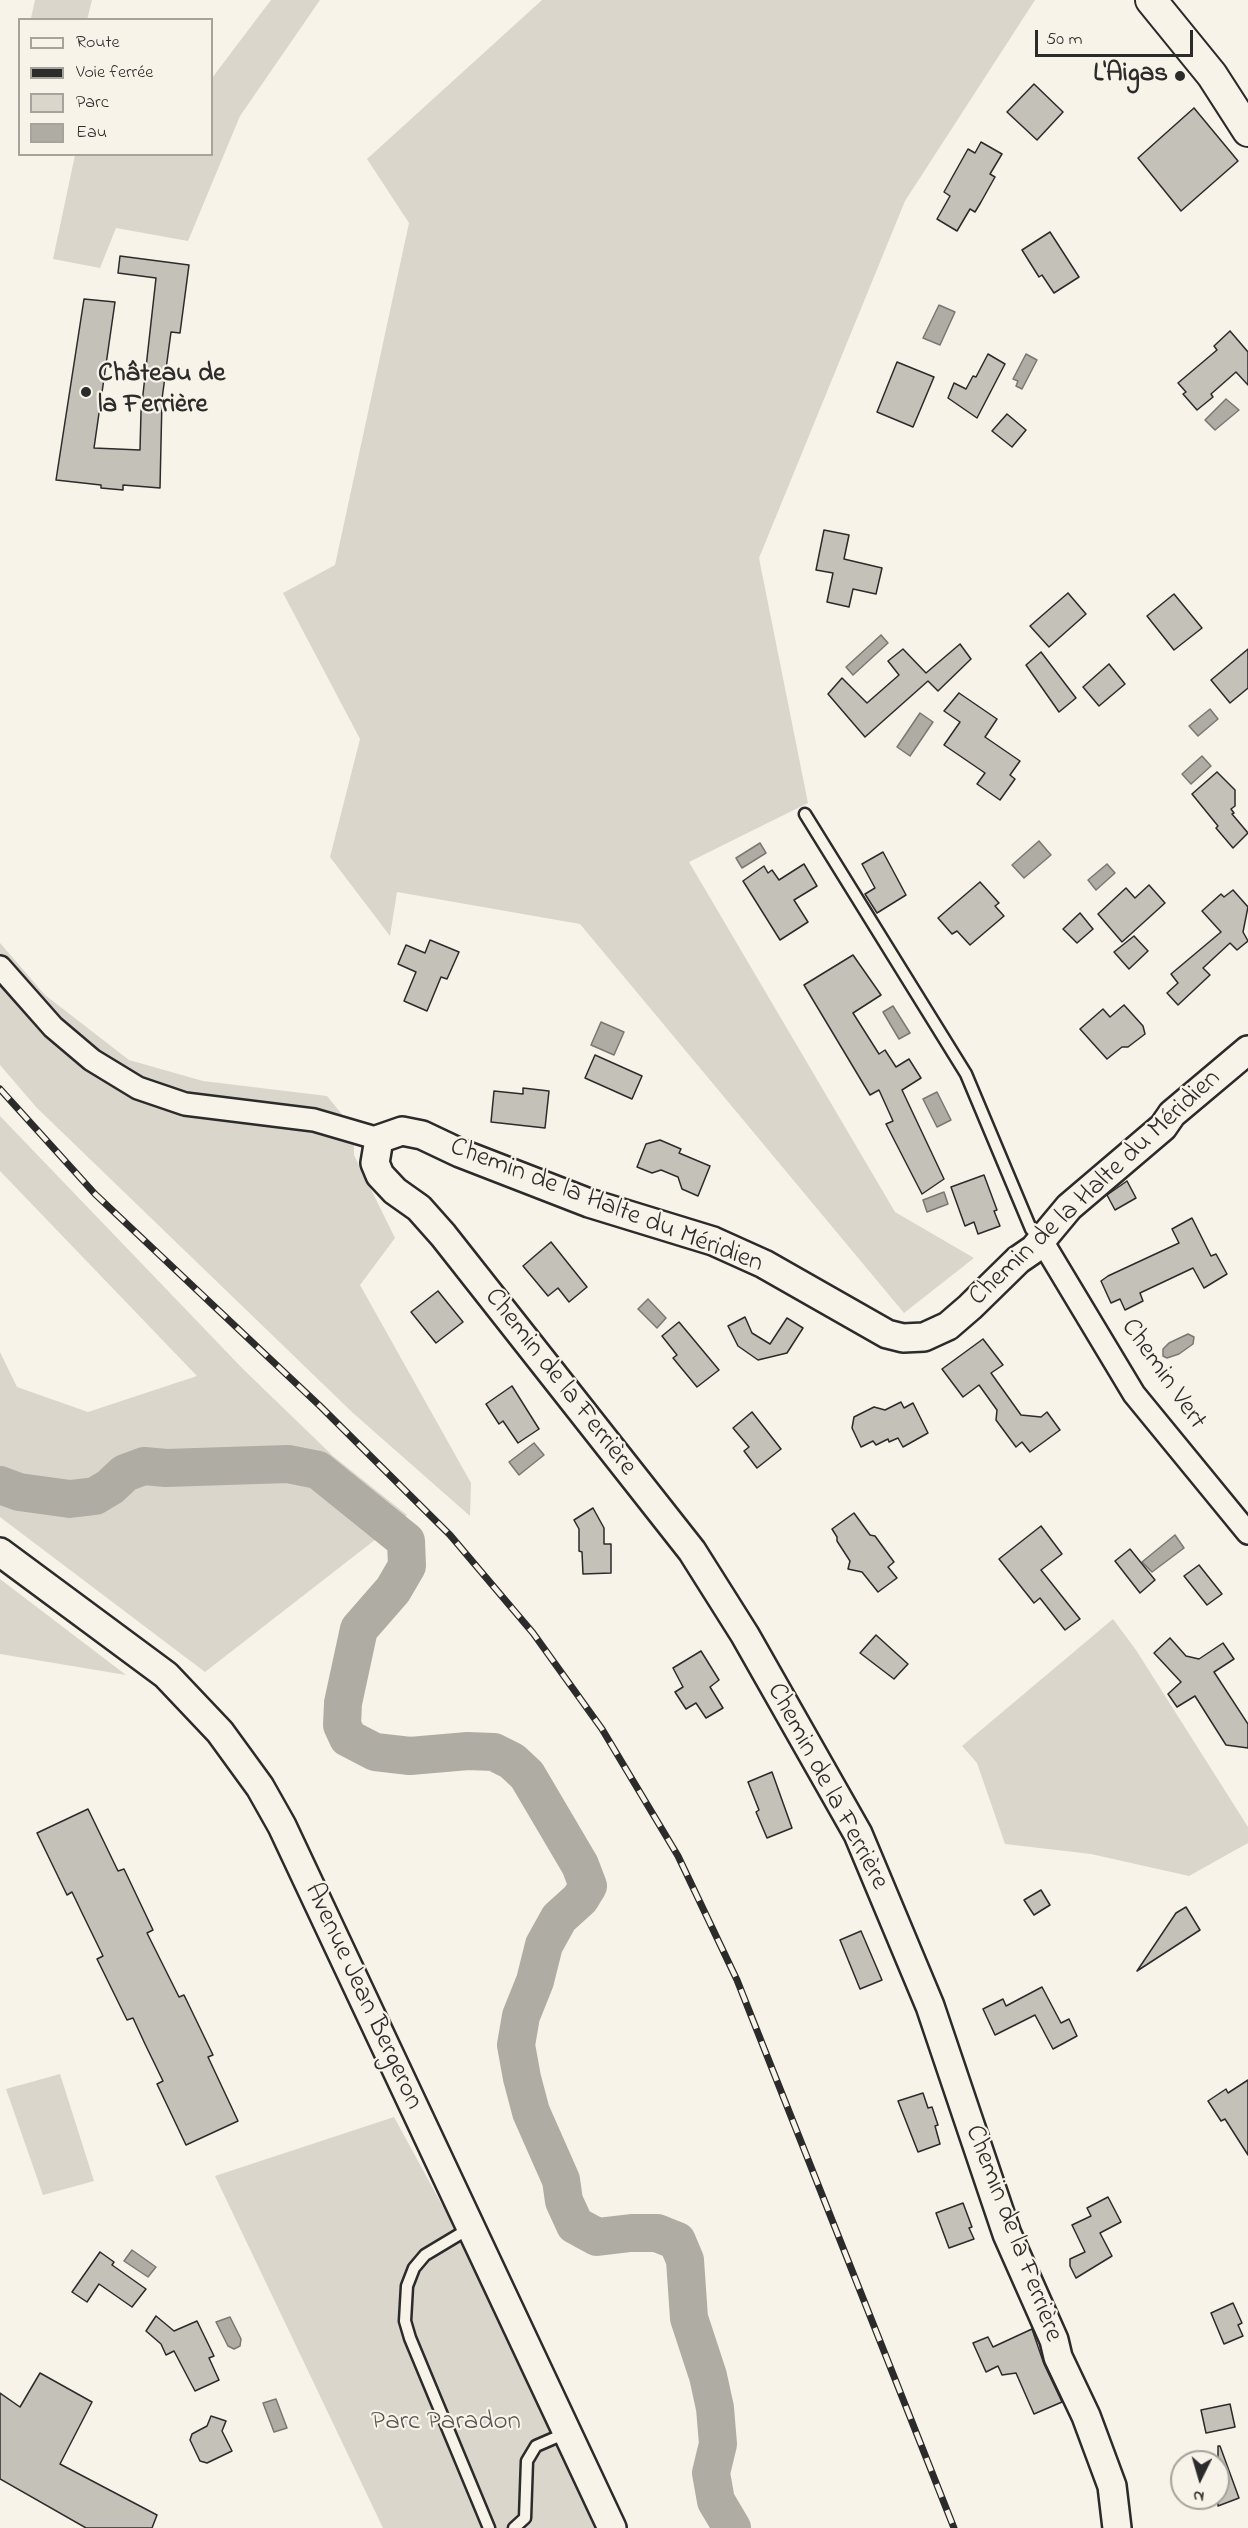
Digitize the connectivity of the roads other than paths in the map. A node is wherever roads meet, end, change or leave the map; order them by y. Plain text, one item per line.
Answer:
1 (1132, 0) edge
2 (1151, 0) edge
3 (1244, 126) edge
4 (805, 814) dead end
5 (0, 967) edge
6 (1248, 1050) edge
7 (379, 1139) junction
8 (1042, 1241) junction
9 (1248, 1533) edge
10 (0, 1552) edge
11 (470, 2228) junction
12 (567, 2432) junction
13 (489, 2528) edge
14 (514, 2528) edge
15 (612, 2528) edge
16 (1117, 2528) edge

1 - 3 main road
2 - 3 main road
4 - 8 lane
5 - 7 street, Chemin de la Halte du Méridien
6 - 8 street, Chemin de la Halte du Méridien
7 - 8 street, Chemin de la Halte du Méridien
7 - 16 street, Chemin de la Ferrière
8 - 9 street, Chemin Vert
10 - 11 street, Avenue Jean Bergeron
11 - 12 street, Avenue Jean Bergeron
11 - 13 lane
12 - 14 lane
12 - 15 street, Avenue Jean Bergeron

